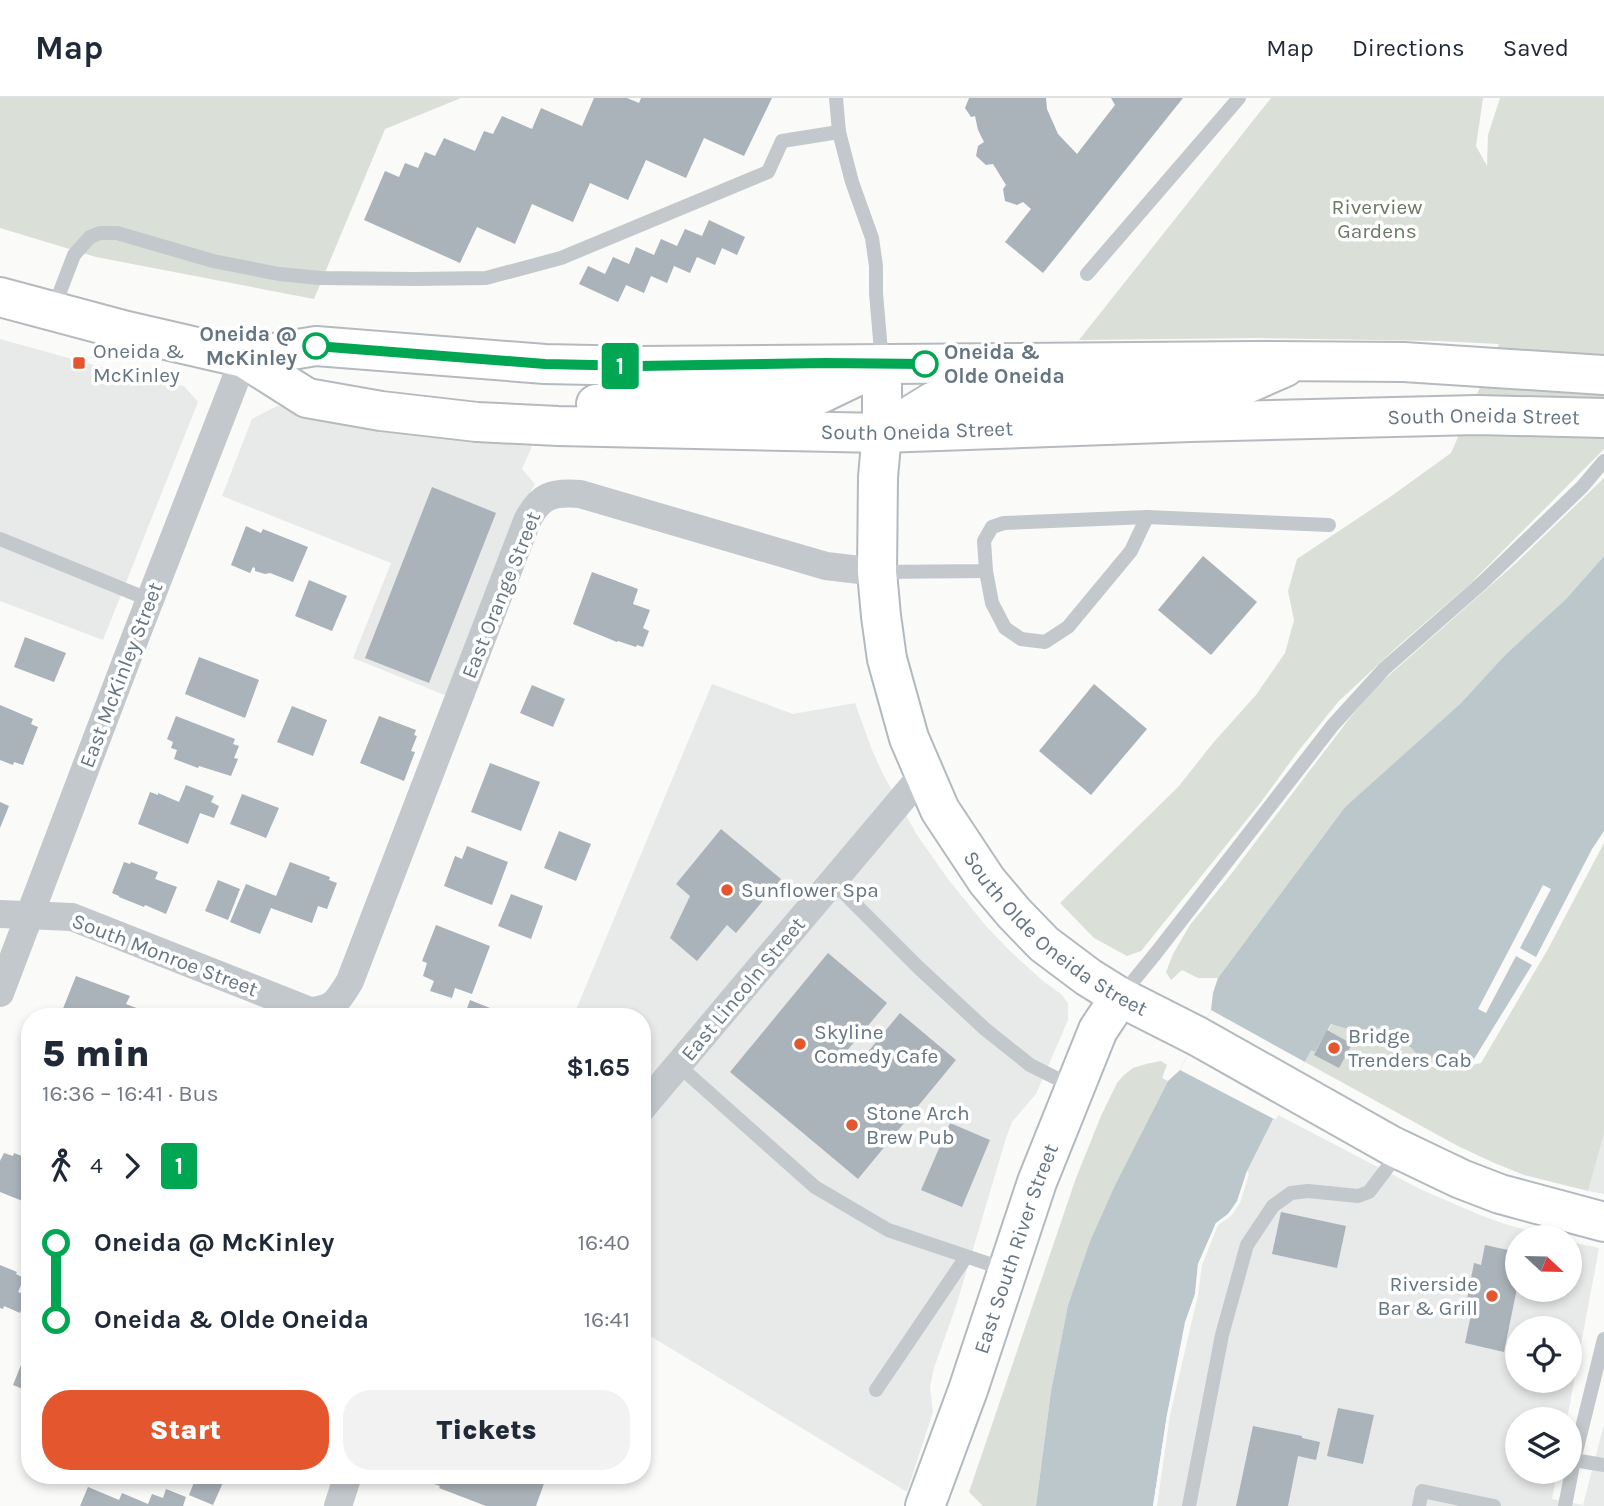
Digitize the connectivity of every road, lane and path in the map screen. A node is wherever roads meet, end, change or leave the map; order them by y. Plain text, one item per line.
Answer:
1 (836, 98) edge
2 (1239, 98) edge
3 (839, 132) junction
4 (1087, 274) dead end
5 (0, 297) edge
6 (53, 311) junction
7 (244, 358) junction
8 (1299, 361) junction
9 (882, 364) junction
10 (1604, 376) edge
11 (1604, 418) edge
12 (513, 424) junction
13 (882, 433) junction
14 (1604, 461) edge
15 (1147, 517) junction
16 (1329, 525) dead end
17 (0, 539) edge
18 (986, 571) junction
19 (877, 572) junction
20 (150, 600) junction
21 (924, 773) junction
22 (833, 882) junction
23 (0, 914) edge
24 (30, 915) junction
25 (0, 993) edge
26 (1120, 997) junction
27 (302, 1008) edge
28 (328, 1008) edge
29 (678, 1065) junction
30 (1075, 1088) junction
31 (651, 1097) edge
32 (1401, 1150) junction
33 (1604, 1222) edge
34 (966, 1257) junction
35 (1008, 1270) junction
36 (1604, 1339) edge
37 (876, 1390) dead end
38 (1582, 1428) edge
39 (1582, 1461) edge
40 (1604, 1465) edge
41 (345, 1484) edge
42 (1569, 1484) edge
43 (338, 1506) edge
44 (925, 1506) edge
45 (1189, 1506) edge
46 (1419, 1506) edge
47 (1494, 1506) edge
48 (1564, 1506) edge

1 - 3 lane
2 - 4 lane
3 - 6 lane
3 - 9 lane
5 - 6 main road, South Oneida Street
6 - 7 main road, South Oneida Street
7 - 9 main road, South Oneida Street
7 - 12 main road, South Oneida Street
7 - 20 street, East McKinley Street
8 - 9 main road, South Oneida Street
8 - 10 main road, South Oneida Street
8 - 13 main road
9 - 12 main road
9 - 13 main road, South Olde Oneida Street
11 - 13 main road, South Oneida Street
12 - 13 main road, South Oneida Street
13 - 19 main road, South Olde Oneida Street
14 - 26 lane
15 - 16 lane
15 - 18 lane
15 - 18 lane
17 - 20 lane
18 - 19 lane
19 - 21 main road, South Olde Oneida Street
19 - 28 street, East Orange Street
20 - 24 street, East McKinley Street
21 - 22 street, East Lincoln Street
21 - 26 main road, South Olde Oneida Street
22 - 29 street, East Lincoln Street
22 - 30 lane
23 - 24 street, South Monroe Street
24 - 25 street, East McKinley Street
24 - 27 street, South Monroe Street
26 - 30 main road, East South River Street
26 - 32 main road, South Olde Oneida Street
29 - 31 street, East Lincoln Street
29 - 34 lane
30 - 35 main road, East South River Street
32 - 33 main road, South Olde Oneida Street
32 - 45 lane
34 - 35 lane
34 - 37 lane
35 - 44 main road, East South River Street
36 - 38 lane
39 - 40 lane
41 - 43 street
42 - 48 lane
46 - 47 lane

